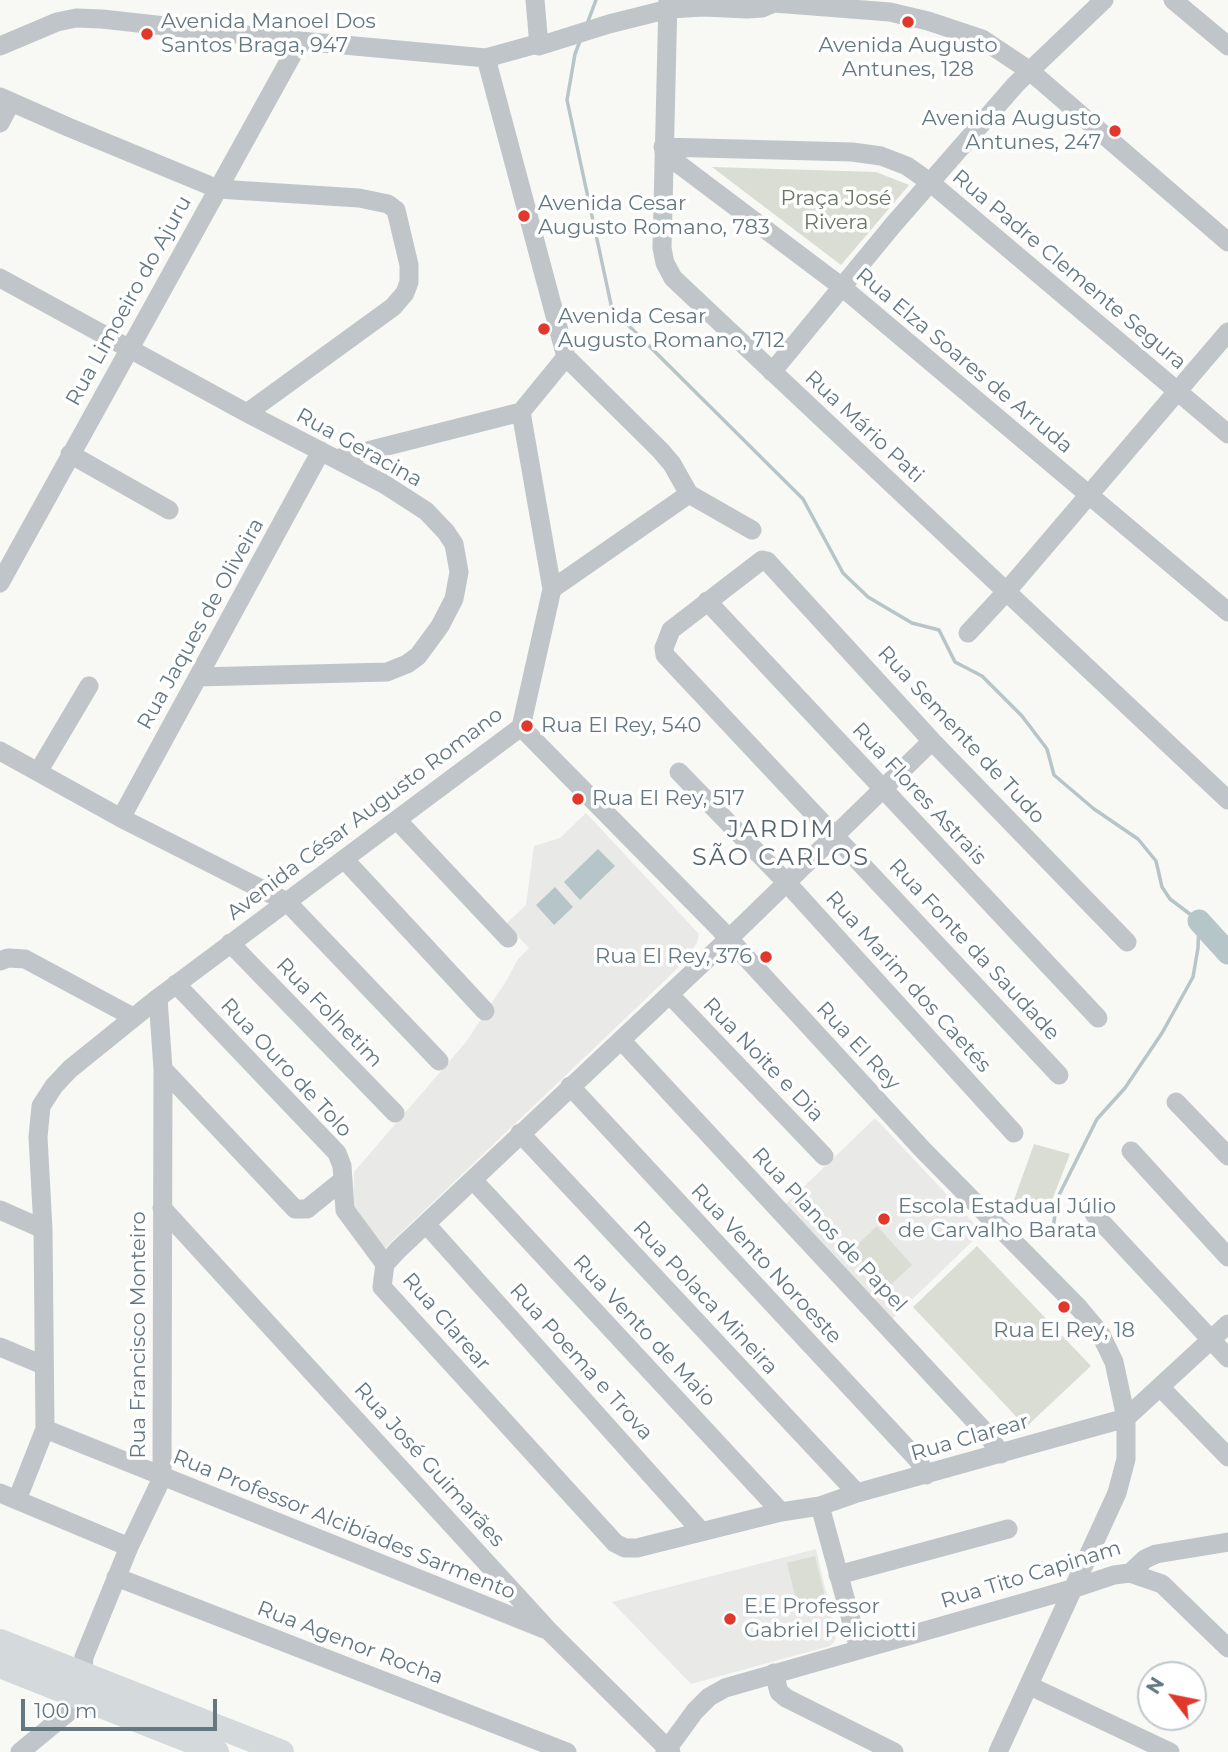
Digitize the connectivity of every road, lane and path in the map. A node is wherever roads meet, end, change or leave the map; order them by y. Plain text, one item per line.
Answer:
1 (535, 0) edge
2 (643, 0) edge
3 (1104, 0) edge
4 (1173, 0) edge
5 (771, 1) edge
6 (669, 5) edge
7 (607, 20) junction
8 (300, 41) junction
9 (536, 44) junction
10 (0, 46) edge
11 (1228, 46) edge
12 (486, 58) junction
13 (1030, 71) junction
14 (6, 99) edge
15 (0, 123) edge
16 (664, 150) junction
17 (931, 183) junction
18 (218, 189) junction
19 (1228, 242) edge
20 (0, 278) edge
21 (842, 287) junction
22 (1228, 332) edge
23 (128, 348) junction
24 (566, 356) junction
25 (772, 372) junction
26 (1178, 391) junction
27 (521, 412) junction
28 (247, 413) junction
29 (1228, 434) edge
30 (70, 454) junction
31 (328, 455) junction
32 (689, 494) junction
33 (1088, 496) junction
34 (169, 510) dead end
35 (751, 530) dead end
36 (0, 583) edge
37 (552, 589) junction
38 (1006, 592) junction
39 (708, 601) junction
40 (1228, 612) edge
41 (968, 633) dead end
42 (198, 677) junction
43 (89, 685) dead end
44 (521, 727) junction
45 (932, 741) junction
46 (0, 751) edge
47 (38, 772) junction
48 (679, 772) dead end
49 (883, 789) junction
50 (1228, 800) edge
51 (121, 818) junction
52 (397, 820) junction
53 (834, 835) junction
54 (344, 859) junction
55 (786, 883) junction
56 (287, 902) junction
57 (508, 937) dead end
58 (729, 939) junction
59 (1127, 942) dead end
60 (230, 943) junction
61 (0, 961) edge
62 (176, 984) junction
63 (670, 995) junction
64 (158, 998) junction
65 (485, 1011) dead end
66 (133, 1017) junction
67 (1098, 1018) dead end
68 (621, 1040) junction
69 (439, 1061) dead end
70 (163, 1069) junction
71 (1059, 1075) dead end
72 (570, 1086) junction
73 (1176, 1102) dead end
74 (395, 1114) dead end
75 (520, 1133) junction
76 (1014, 1133) dead end
77 (1131, 1151) dead end
78 (824, 1156) dead end
79 (1228, 1156) edge
80 (343, 1180) junction
81 (473, 1180) junction
82 (162, 1208) junction
83 (0, 1210) edge
84 (1094, 1213) dead end
85 (426, 1224) junction
86 (43, 1229) junction
87 (1228, 1257) edge
88 (385, 1264) junction
89 (1228, 1324) edge
90 (1211, 1340) junction
91 (0, 1346) edge
92 (1228, 1358) edge
93 (43, 1365) junction
94 (1161, 1388) junction
95 (1126, 1418) junction
96 (44, 1429) junction
97 (1001, 1454) junction
98 (1228, 1457) edge
99 (926, 1475) junction
100 (162, 1478) junction
101 (857, 1493) junction
102 (9, 1496) edge
103 (820, 1506) junction
104 (781, 1513) junction
105 (1008, 1530) dead end
106 (701, 1531) junction
107 (1228, 1542) edge
108 (129, 1547) junction
109 (1130, 1573) junction
110 (838, 1575) junction
111 (116, 1577) junction
112 (1072, 1589) junction
113 (549, 1631) junction
114 (0, 1641) edge
115 (859, 1648) junction
116 (1228, 1648) edge
117 (0, 1666) edge
118 (774, 1673) junction
119 (80, 1685) junction
120 (1030, 1686) junction
121 (668, 1751) edge
122 (20, 1752) edge
123 (217, 1752) edge
124 (282, 1752) edge
125 (567, 1752) edge
126 (894, 1752) edge
127 (998, 1752) edge
128 (1170, 1752) edge

1 - 9 street
2 - 7 street
3 - 13 street
4 - 11 street
5 - 6 street
5 - 13 street
6 - 7 street
6 - 16 street, Rua Mário Pati
7 - 9 street
8 - 10 street
8 - 12 street
8 - 18 street, Rua Limoeiro do Ajuru
9 - 12 street
12 - 24 street
13 - 17 street
13 - 19 street
14 - 15 street
14 - 18 street
16 - 17 street, Rua Padre Clemente Segura
16 - 21 street, Rua Elza Soares de Arruda
16 - 25 street, Rua Mário Pati
17 - 21 street
17 - 26 street, Rua Padre Clemente Segura
18 - 23 street, Rua Limoeiro do Ajuru
18 - 28 street
20 - 23 street, Rua Geracina
21 - 25 street
21 - 33 street, Rua Elza Soares de Arruda
22 - 26 street
23 - 28 street, Rua Geracina
23 - 30 street, Rua Limoeiro do Ajuru
24 - 27 street
24 - 32 street
25 - 38 street, Rua Mário Pati
26 - 29 street, Rua Padre Clemente Segura
26 - 33 street
27 - 31 street
27 - 37 street, Avenida César Augusto Romano
28 - 31 street, Rua Geracina
30 - 34 street
30 - 36 street, Rua Limoeiro do Ajuru
31 - 42 street, Rua Jaques de Oliveira
31 - 42 street, Rua Geracina
32 - 35 street
32 - 37 street
33 - 38 street
33 - 40 street, Rua Elza Soares de Arruda
37 - 44 street, Avenida César Augusto Romano
38 - 41 street
38 - 50 street, Rua Mário Pati
39 - 45 street, Rua Semente de Tudo
39 - 49 street, Rua Flores Astrais
39 - 53 street, Rua Fonte da Saudade
42 - 51 street, Rua Jaques de Oliveira
43 - 47 street
44 - 52 street, Avenida César Augusto Romano
44 - 58 street, Rua El Rey
45 - 49 street, Rua Clarear
45 - 59 street, Rua Semente de Tudo
46 - 47 street
47 - 51 street
48 - 55 street, Rua Marim dos Caetés
49 - 53 street, Rua Clarear
49 - 67 street, Rua Flores Astrais
51 - 56 street
52 - 54 street, Avenida César Augusto Romano
52 - 57 street
53 - 55 street, Rua Clarear
53 - 71 street, Rua Fonte da Saudade
54 - 56 street, Avenida César Augusto Romano
54 - 65 street
55 - 58 street, Rua Clarear
55 - 76 street, Rua Marim dos Caetés
56 - 60 street, Avenida César Augusto Romano
56 - 69 street
58 - 63 street, Rua Clarear
58 - 95 street, Rua El Rey
60 - 62 street, Avenida César Augusto Romano
60 - 74 street, Rua Folhetim
61 - 66 street
62 - 64 street, Avenida César Augusto Romano
62 - 80 street, Rua Ouro de Tolo
63 - 68 street, Rua Clarear
63 - 78 street, Rua Noite e Dia
64 - 66 street, Avenida César Augusto Romano
64 - 70 street, Rua Francisco Monteiro
66 - 86 street, Avenida César Augusto Romano
68 - 72 street, Rua Clarear
68 - 97 street, Rua Planos de Papel
70 - 80 street
70 - 82 street, Rua Francisco Monteiro
72 - 75 street, Rua Clarear
72 - 99 street, Rua Vento Noroeste
73 - 79 street
75 - 81 street, Rua Clarear
75 - 101 street, Rua Polaca Mineira
77 - 87 street
80 - 88 street, Rua Ouro de Tolo
81 - 85 street, Rua Clarear
81 - 104 street, Rua Vento de Maio
82 - 100 street, Rua Francisco Monteiro
82 - 113 street, Rua José Guimarães
83 - 86 street
84 - 90 street
85 - 88 street, Rua Clarear
85 - 106 street, Rua Poema e Trova
86 - 93 street, Avenida César Augusto Romano
88 - 106 street, Rua Clarear
89 - 90 street
90 - 92 street
90 - 94 street
91 - 93 street
93 - 96 street, Avenida César Augusto Romano
94 - 95 street
94 - 98 street
95 - 97 street, Rua Clarear
95 - 112 street, Rua El Rey
96 - 100 street, Rua Professor Alcibíades Sarmento
96 - 102 street, Avenida César Augusto Romano
97 - 99 street, Rua Clarear
99 - 101 street, Rua Clarear
100 - 108 street, Rua Francisco Monteiro
100 - 113 street, Rua Professor Alcibíades Sarmento
101 - 103 street, Rua Clarear
102 - 108 street
103 - 104 street, Rua Clarear
103 - 110 street
104 - 106 street, Rua Clarear
105 - 110 street
107 - 109 street, Rua Tito Capinam
108 - 111 street, Rua Francisco Monteiro
109 - 112 street, Rua Tito Capinam
109 - 116 street
110 - 115 street
111 - 119 street, Rua Francisco Monteiro
111 - 125 street, Rua Agenor Rocha
112 - 115 street, Rua Tito Capinam
112 - 120 street, Rua El Rey
113 - 121 street, Rua José Guimarães
114 - 119 main road
115 - 118 street, Rua Tito Capinam
117 - 119 main road
118 - 121 street, Rua Tito Capinam
118 - 126 street
119 - 122 street
119 - 123 main road
119 - 124 main road
120 - 127 street, Rua El Rey
120 - 128 street

